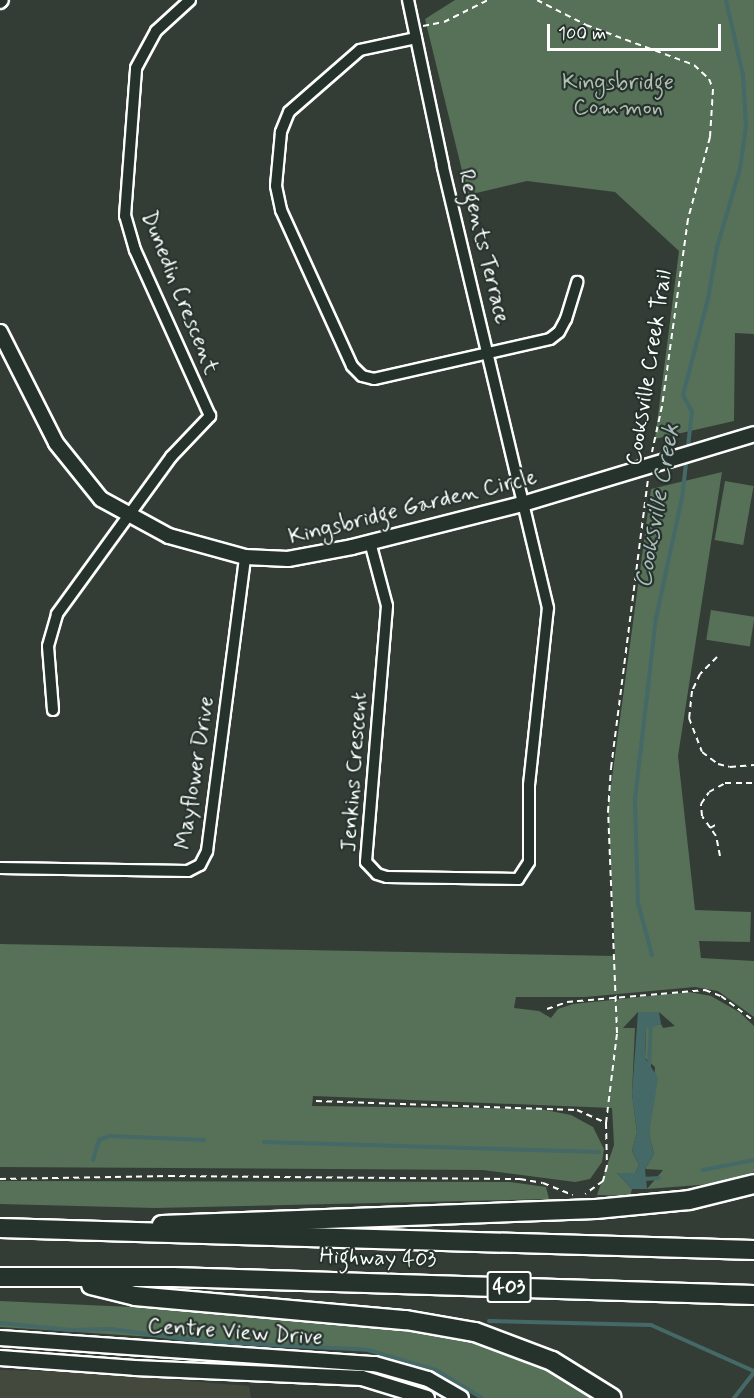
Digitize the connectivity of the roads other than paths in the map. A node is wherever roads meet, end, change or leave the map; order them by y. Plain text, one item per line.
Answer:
1 (190, 0) edge
2 (408, 0) edge
3 (416, 38) junction
4 (577, 282) dead end
5 (0, 332) edge
6 (490, 353) junction
7 (754, 434) edge
8 (526, 503) junction
9 (126, 516) junction
10 (370, 542) junction
11 (245, 557) junction
12 (53, 710) dead end
13 (0, 868) edge
14 (754, 1184) edge
15 (0, 1228) edge
16 (117, 1231) junction
17 (754, 1250) edge
18 (0, 1277) edge
19 (69, 1280) junction
20 (754, 1295) edge
21 (0, 1338) edge
22 (0, 1358) edge
23 (427, 1398) edge
24 (461, 1398) edge
25 (612, 1398) edge

1 - 9 street, Dunedin Crescent
2 - 3 street, Regents Terrace
3 - 6 street, Regents Terrace
3 - 6 street
4 - 6 street
5 - 9 street, Kingsbridge Garden Circle
6 - 8 street, Regents Terrace
7 - 8 street, Kingsbridge Garden Circle
8 - 10 street, Kingsbridge Garden Circle
8 - 10 street, Jenkins Crescent
9 - 11 street, Kingsbridge Garden Circle
9 - 12 street
10 - 11 street, Kingsbridge Garden Circle
11 - 13 street, Mayflower Drive
14 - 16 highway
15 - 16 highway, Highway 403 / 403
16 - 17 highway, Highway 403 / 403
18 - 19 highway, Highway 403 / 403
19 - 20 highway, Highway 403 / 403
19 - 25 highway
21 - 24 street, Centre View Drive
22 - 23 street, Centre View Drive

